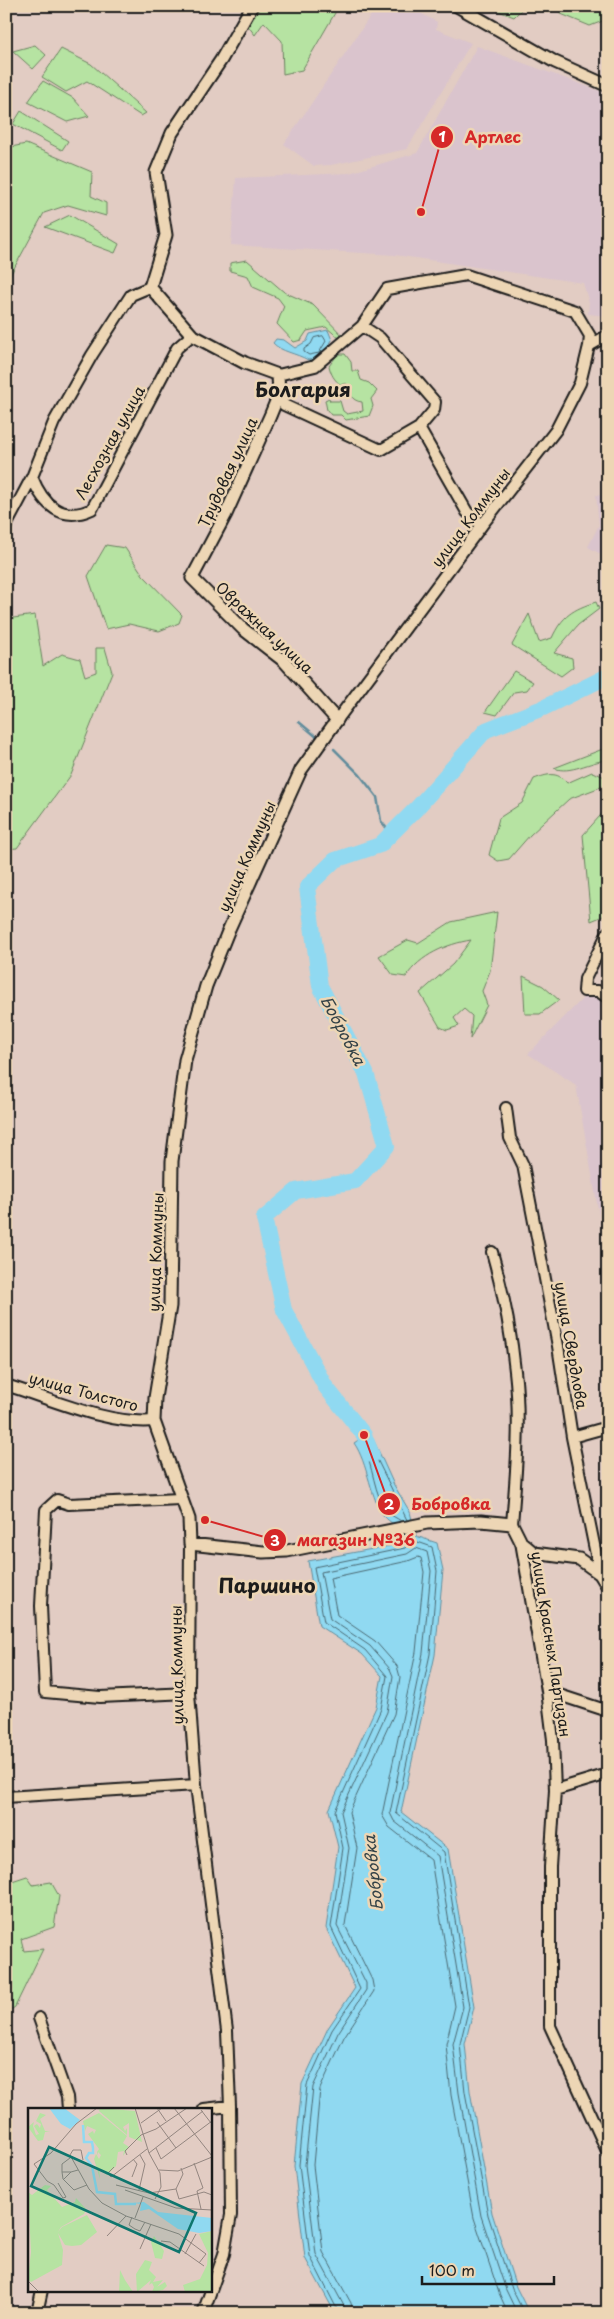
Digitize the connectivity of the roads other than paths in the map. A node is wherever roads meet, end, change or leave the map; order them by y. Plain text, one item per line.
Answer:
1 (252, 6) edge
2 (456, 6) edge
3 (608, 86) edge
4 (150, 287) junction
5 (362, 326) junction
6 (192, 335) junction
7 (608, 335) edge
8 (589, 346) junction
9 (278, 375) junction
10 (279, 394) junction
11 (418, 428) junction
12 (32, 477) junction
13 (482, 525) junction
14 (6, 526) edge
15 (192, 578) joint
16 (337, 720) junction
17 (608, 932) edge
18 (608, 998) edge
19 (506, 1108) dead end
20 (492, 1252) dead end
21 (6, 1385) edge
22 (154, 1421) junction
23 (608, 1428) edge
24 (572, 1437) junction
25 (180, 1498) junction
26 (512, 1524) junction
27 (521, 1542) junction
28 (190, 1544) junction
29 (600, 1574) junction
30 (608, 1587) edge
31 (547, 1691) junction
32 (189, 1693) junction
33 (608, 1711) edge
34 (608, 1774) edge
35 (196, 1785) junction
36 (555, 1790) junction
37 (6, 1797) edge
38 (39, 2018) dead end
39 (230, 2106) junction
40 (68, 2108) edge
41 (211, 2108) edge
42 (608, 2153) edge
43 (211, 2291) edge
44 (42, 2292) edge
45 (210, 2292) edge
46 (37, 2313) edge
47 (203, 2313) edge

1 - 4 street
2 - 3 street
4 - 6 street
4 - 12 street
5 - 8 street
5 - 9 street
5 - 11 street
6 - 9 street
6 - 12 street, Лесхозная улица
7 - 8 street
8 - 13 street, улица Коммуны
9 - 10 street, Трудовая улица
10 - 11 street
10 - 15 street, Трудовая улица
11 - 13 street
12 - 14 street
13 - 16 street, улица Коммуны
15 - 16 street, Овражная улица
16 - 22 street, улица Коммуны
17 - 18 street
19 - 24 street, улица Свердлова
20 - 26 street
21 - 22 street, улица Толстого
22 - 25 street, улица Коммуны
23 - 24 street
24 - 29 street, улица Свердлова
25 - 28 street, улица Коммуны
25 - 32 street
26 - 27 street, улица Красных Партизан
26 - 28 street
27 - 29 street
27 - 31 street, улица Красных Партизан
28 - 32 street, улица Коммуны
29 - 30 street, улица Свердлова
31 - 33 street
31 - 36 street, улица Красных Партизан
32 - 35 street, улица Коммуны
34 - 36 street
35 - 37 street
35 - 39 street, улица Коммуны
36 - 42 street, улица Красных Партизан
38 - 40 street
39 - 41 street
39 - 43 street, улица Коммуны
44 - 46 street
45 - 47 street, улица Коммуны

